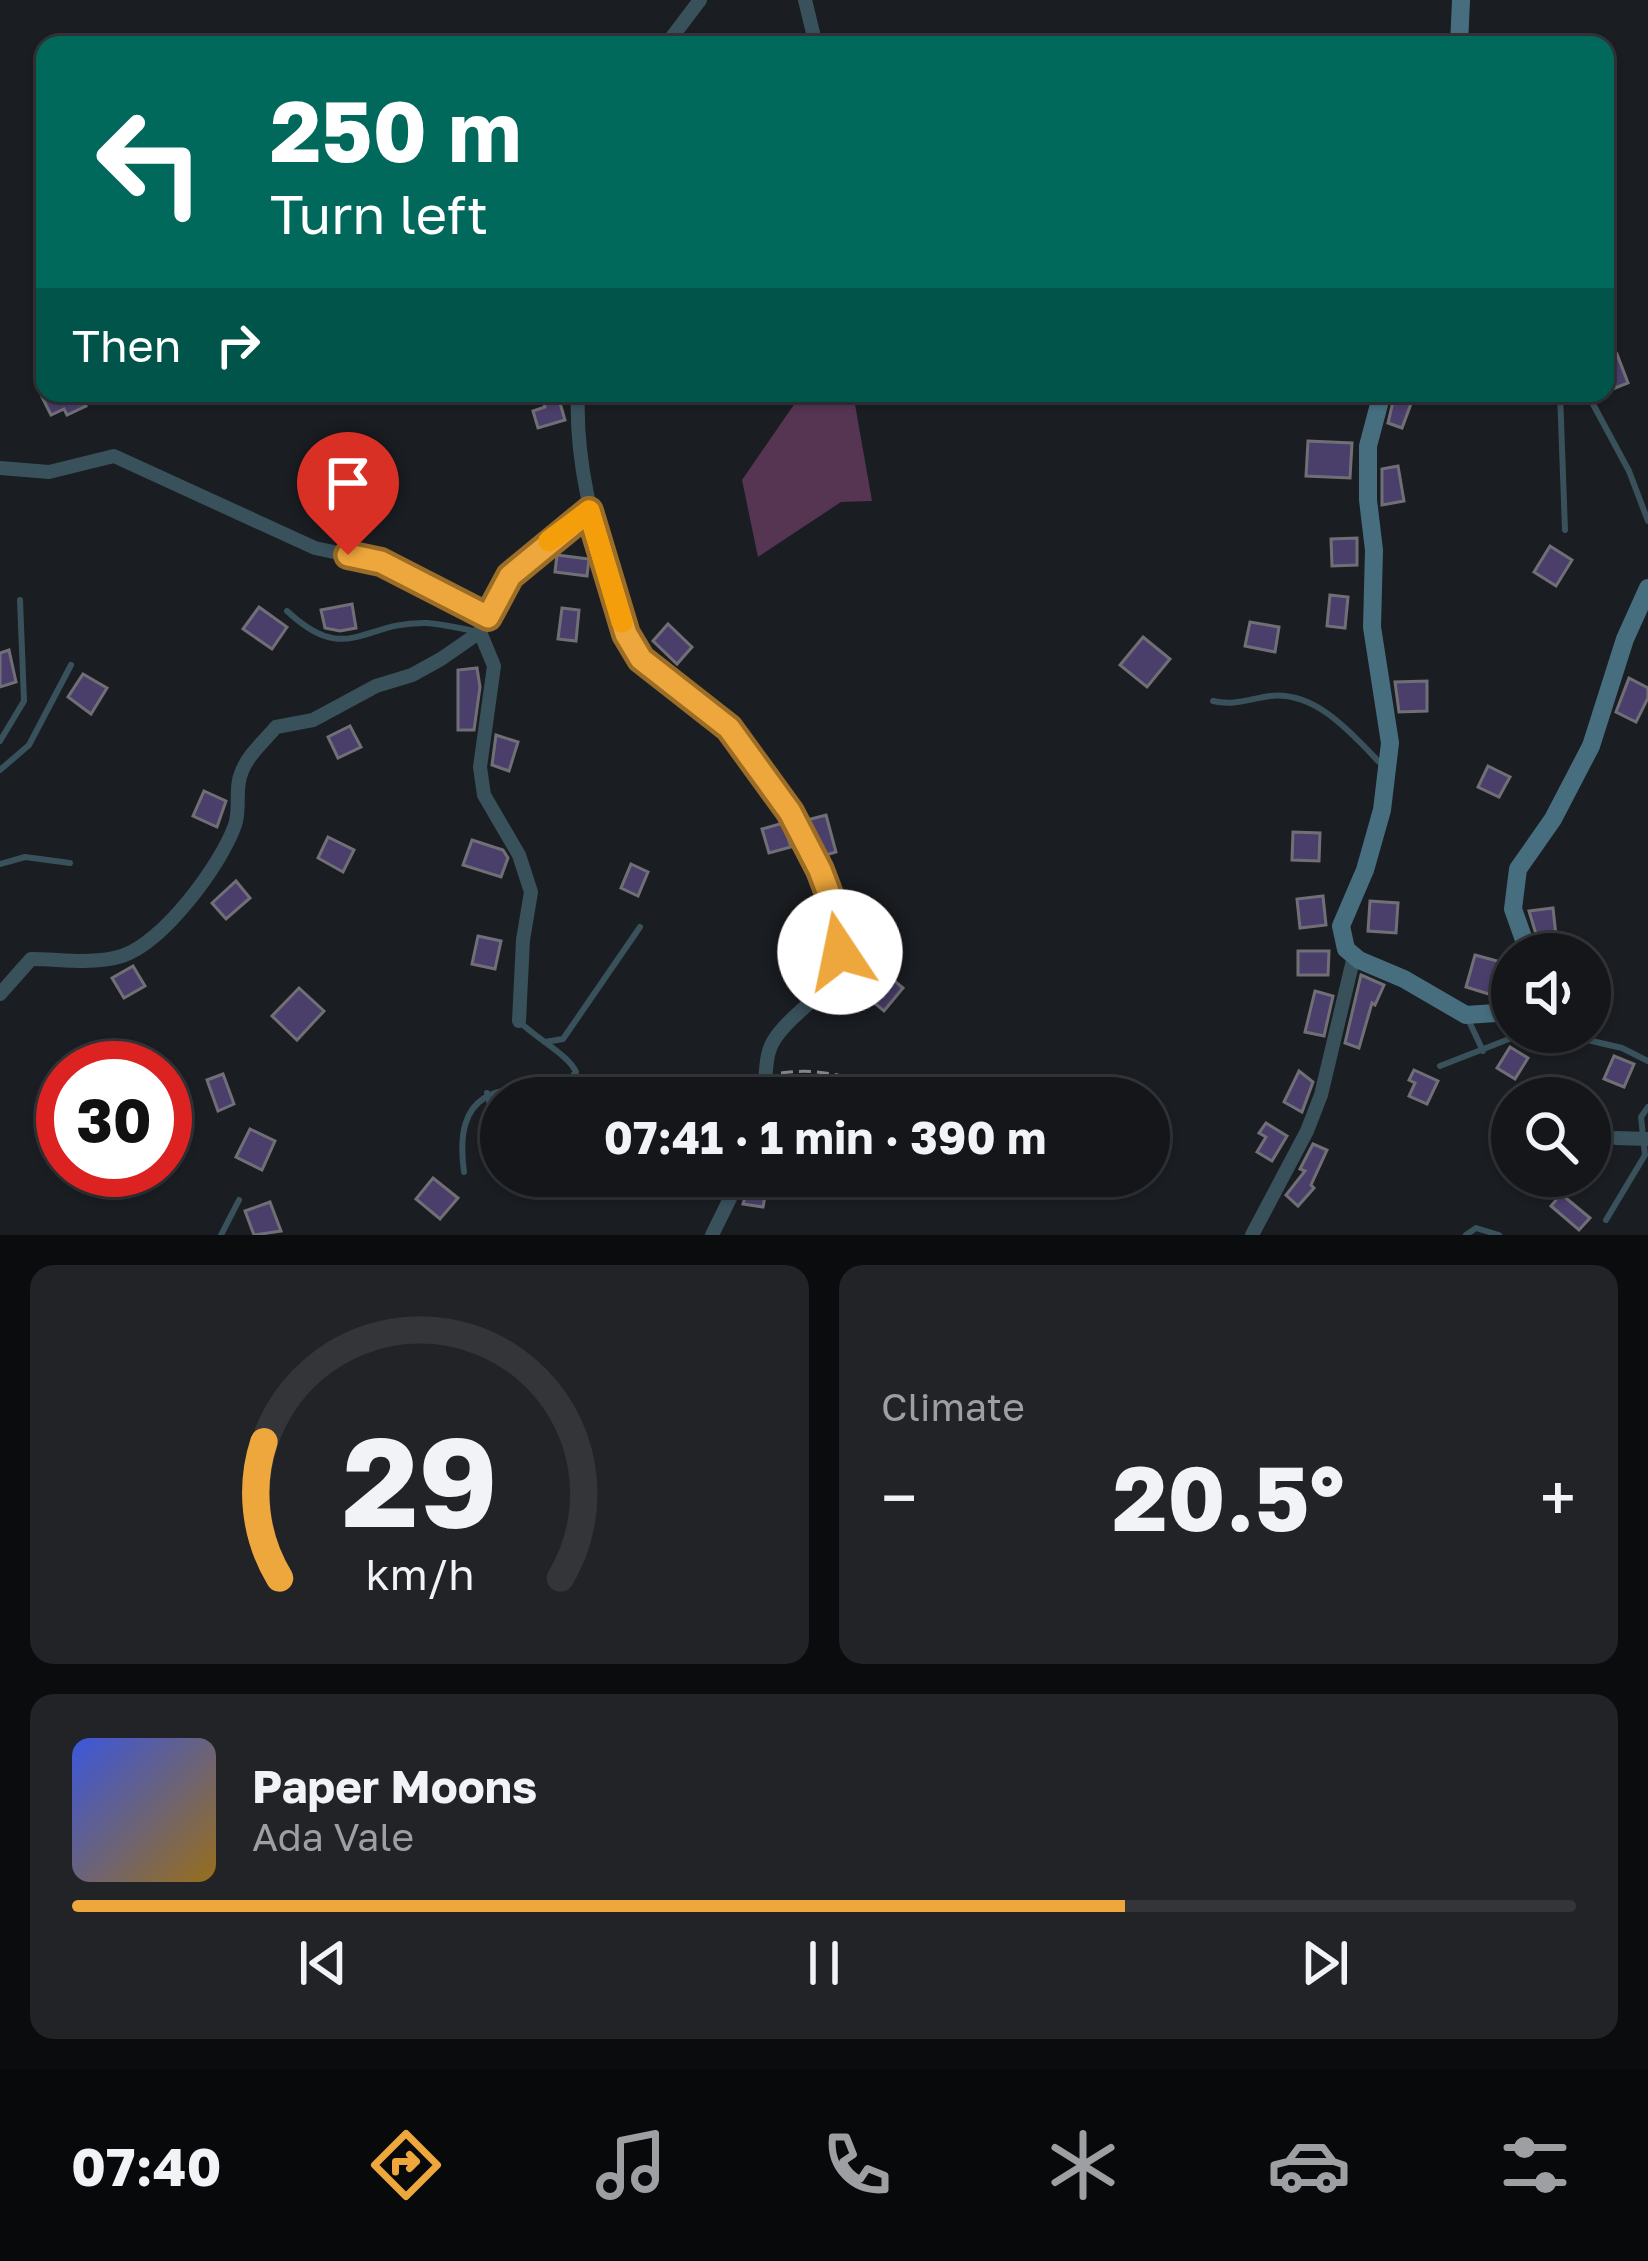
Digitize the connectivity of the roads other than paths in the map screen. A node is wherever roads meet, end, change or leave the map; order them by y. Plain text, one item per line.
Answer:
1 (700, 0) edge
2 (805, 0) edge
3 (1461, 0) edge
4 (673, 36) edge
5 (814, 36) edge
6 (1460, 36) edge
7 (578, 402) edge
8 (1380, 402) edge
9 (1560, 402) edge
10 (1592, 402) edge
11 (0, 468) edge
12 (589, 511) junction
13 (1648, 521) edge
14 (1565, 530) dead end
15 (1648, 588) edge
16 (20, 600) dead end
17 (286, 611) dead end
18 (484, 625) junction
19 (71, 665) dead end
20 (1213, 701) dead end
21 (0, 741) edge
22 (1385, 767) junction
23 (0, 770) edge
24 (70, 863) dead end
25 (0, 864) edge
26 (640, 927) dead end
27 (1521, 933) edge
28 (1354, 956) junction
29 (0, 994) edge
30 (1491, 1013) edge
31 (1466, 1015) junction
32 (519, 1022) joint
33 (541, 1043) junction
34 (1611, 1045) edge
35 (1491, 1048) edge
36 (1483, 1052) junction
37 (1648, 1061) edge
38 (1440, 1066) dead end
39 (572, 1077) edge
40 (764, 1077) edge
41 (480, 1101) edge
42 (1648, 1107) edge
43 (1616, 1138) dead end
44 (1645, 1139) edge
45 (464, 1172) dead end
46 (731, 1197) edge
47 (239, 1200) dead end
48 (1606, 1220) dead end
49 (221, 1235) edge
50 (712, 1235) edge
51 (1252, 1235) edge
52 (1466, 1235) edge
53 (1499, 1235) edge

1 - 4 street
2 - 5 street
3 - 6 street
7 - 12 street
8 - 22 street
9 - 14 lane
10 - 13 lane
11 - 18 street
12 - 18 street
12 - 40 street
15 - 27 street
16 - 21 lane
17 - 18 lane
18 - 29 street
18 - 32 street
19 - 23 lane
20 - 22 lane
22 - 28 street
24 - 25 lane
26 - 33 lane
28 - 31 street
28 - 51 street
30 - 31 street
31 - 36 lane
32 - 33 lane
33 - 39 lane
34 - 37 lane
35 - 36 lane
36 - 38 lane
41 - 45 lane
42 - 44 lane
43 - 44 street
44 - 48 lane
46 - 50 street
47 - 49 lane
52 - 53 lane

